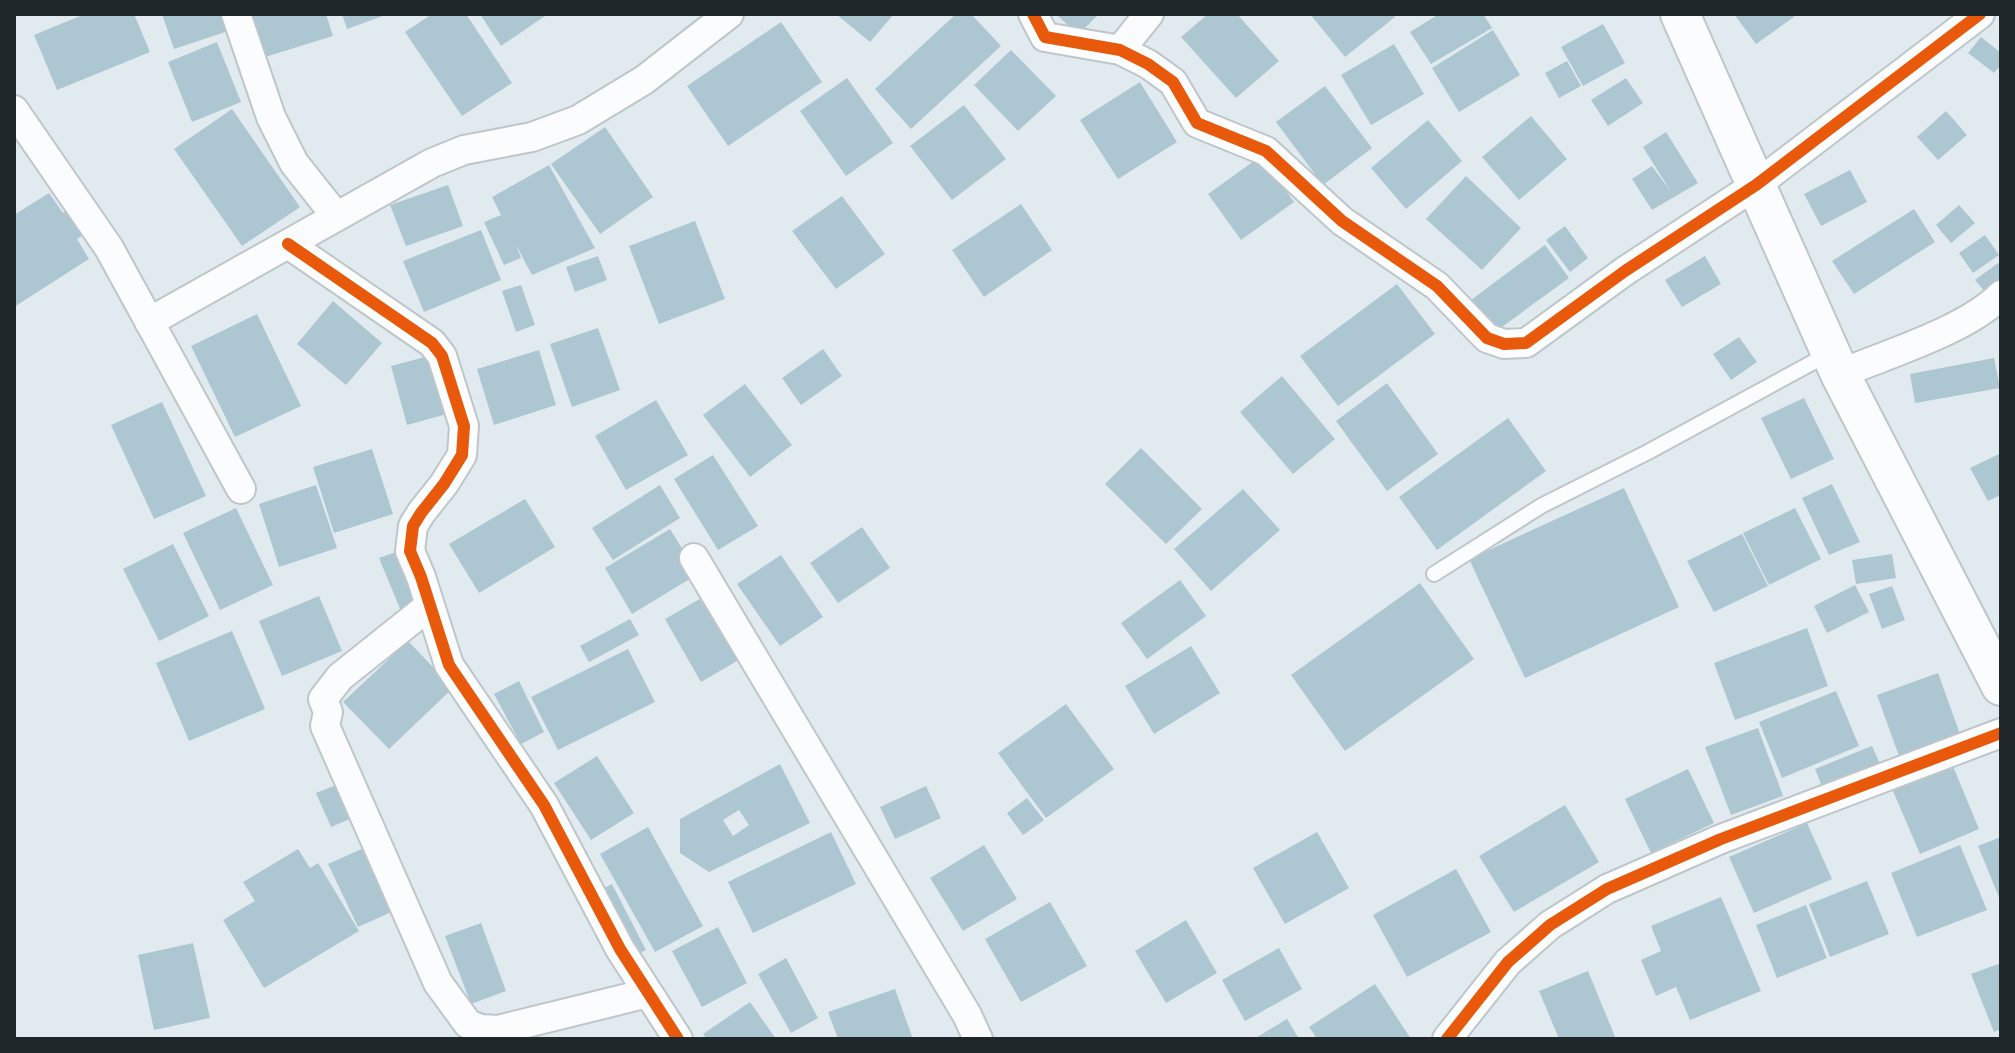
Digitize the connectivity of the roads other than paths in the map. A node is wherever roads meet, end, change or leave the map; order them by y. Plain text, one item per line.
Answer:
1 (236, 14) edge
2 (729, 14) edge
3 (1033, 14) edge
4 (1149, 14) edge
5 (1680, 14) edge
6 (1980, 14) edge
7 (1120, 50) junction
8 (14, 110) edge
9 (1756, 185) junction
10 (336, 216) junction
11 (288, 244) junction
12 (2001, 295) edge
13 (149, 322) junction
14 (1836, 363) junction
15 (241, 489) dead end
16 (694, 558) dead end
17 (1434, 574) dead end
18 (429, 606) junction
19 (2001, 686) edge
20 (2001, 733) edge
21 (648, 993) junction
22 (678, 1039) edge
23 (978, 1039) edge
24 (1447, 1039) edge

1 - 10 street
2 - 10 street
3 - 7 street
4 - 7 street
5 - 9 main road
6 - 9 street
7 - 9 street
8 - 13 street
9 - 14 main road
10 - 11 street
11 - 13 street
11 - 18 street
12 - 14 street
13 - 15 street
14 - 17 lane
14 - 19 main road
16 - 23 street
18 - 21 street
18 - 21 street
20 - 24 street
21 - 22 street

